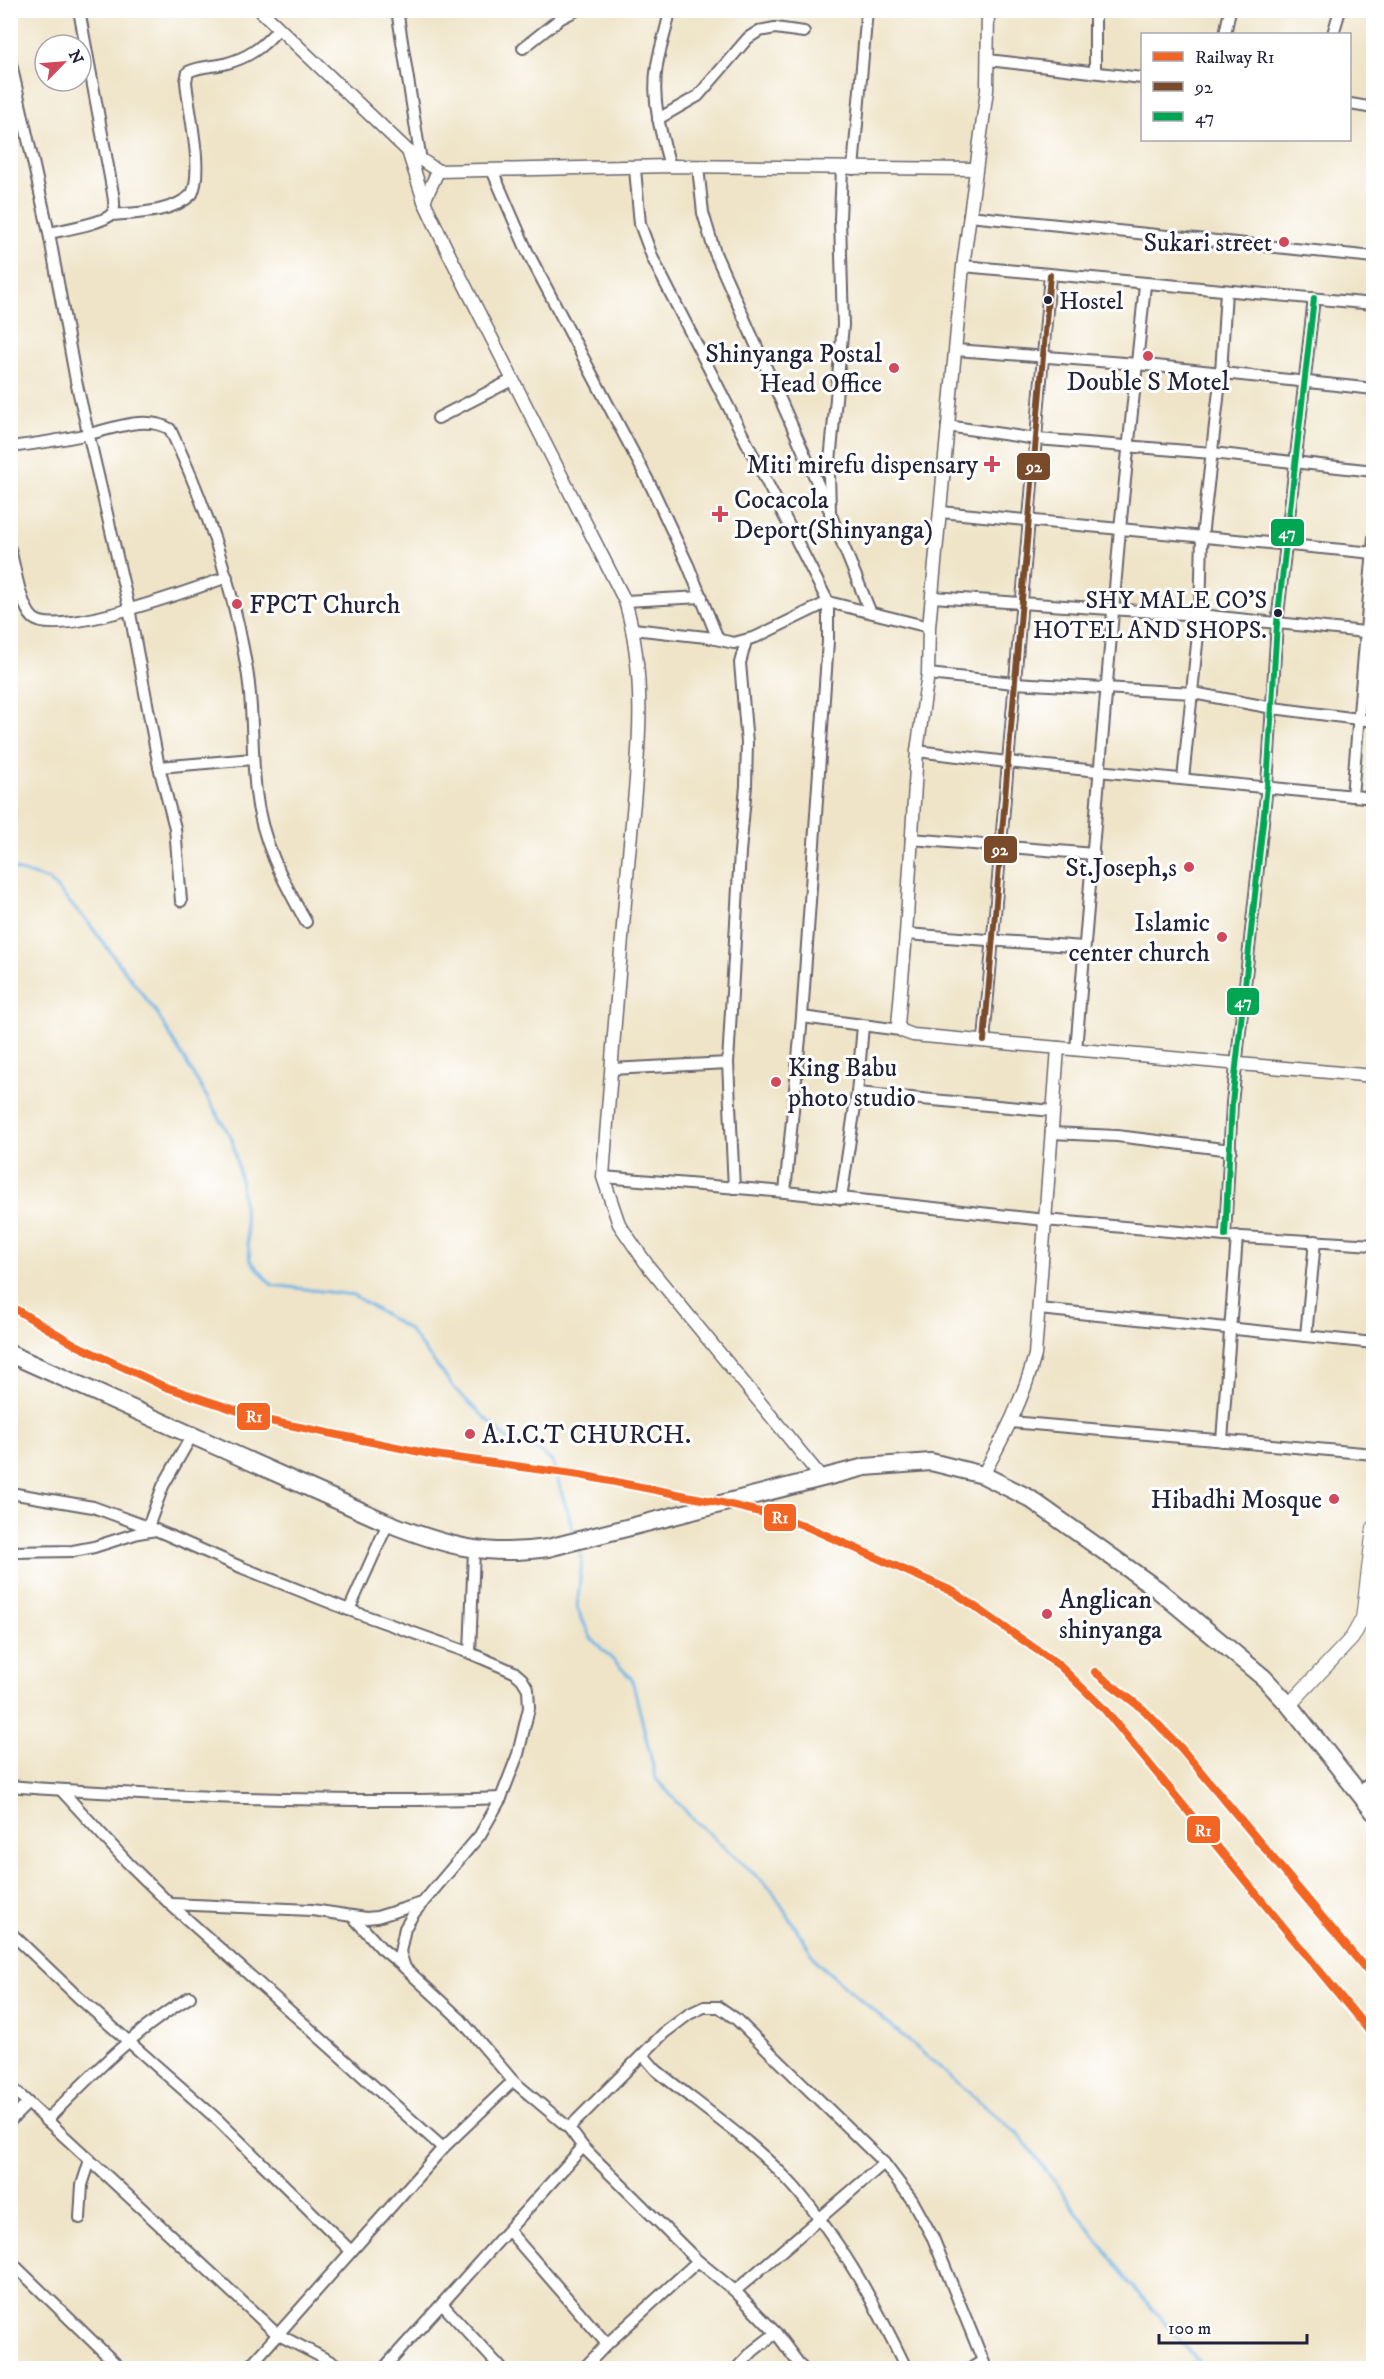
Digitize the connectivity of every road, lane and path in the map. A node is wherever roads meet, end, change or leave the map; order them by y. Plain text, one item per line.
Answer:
1 (79, 10) edge
2 (260, 10) edge
3 (397, 10) edge
4 (577, 10) edge
5 (670, 10) edge
6 (867, 10) edge
7 (988, 10) edge
8 (1095, 10) edge
9 (1230, 10) edge
10 (1340, 10) edge
11 (278, 28) junction
12 (804, 32) dead end
13 (1225, 33) edge
14 (1333, 33) edge
15 (523, 48) dead end
16 (10, 59) edge
17 (988, 60) junction
18 (1095, 72) junction
19 (1141, 78) edge
20 (13, 83) edge
21 (1351, 104) edge
22 (1374, 108) edge
23 (658, 118) junction
24 (408, 151) junction
25 (421, 161) junction
26 (670, 166) junction
27 (698, 166) junction
28 (848, 168) junction
29 (635, 169) junction
30 (975, 169) junction
31 (492, 170) junction
32 (438, 171) junction
33 (424, 201) junction
34 (111, 215) junction
35 (969, 216) junction
36 (49, 233) junction
37 (1374, 257) edge
38 (963, 266) junction
39 (1050, 275) junction
40 (1145, 285) junction
41 (1226, 291) junction
42 (1314, 298) junction
43 (1374, 304) edge
44 (956, 350) junction
45 (1044, 358) junction
46 (1137, 364) junction
47 (1221, 373) junction
48 (512, 380) junction
49 (1304, 381) junction
50 (1374, 389) edge
51 (438, 418) dead end
52 (947, 426) junction
53 (90, 434) junction
54 (1037, 439) junction
55 (10, 447) edge
56 (1128, 448) junction
57 (1212, 453) junction
58 (1294, 463) junction
59 (1374, 471) edge
60 (941, 512) junction
61 (830, 513) junction
62 (1031, 519) junction
63 (1120, 529) junction
64 (1202, 537) junction
65 (1374, 537) edge
66 (1286, 545) junction
67 (10, 549) edge
68 (1373, 553) edge
69 (227, 577) junction
70 (702, 597) junction
71 (932, 597) junction
72 (625, 601) junction
73 (828, 602) junction
74 (1021, 603) junction
75 (129, 608) junction
76 (1114, 609) junction
77 (870, 611) junction
78 (1200, 615) junction
79 (1277, 623) junction
80 (929, 627) junction
81 (633, 629) junction
82 (1369, 632) edge
83 (718, 639) junction
84 (746, 641) junction
85 (928, 674) junction
86 (1014, 683) junction
87 (1106, 688) junction
88 (1193, 693) junction
89 (1273, 708) junction
90 (1357, 720) junction
91 (1374, 721) edge
92 (917, 751) junction
93 (253, 759) junction
94 (1008, 762) junction
95 (159, 767) junction
96 (1100, 771) junction
97 (1183, 779) junction
98 (1267, 786) junction
99 (1352, 796) junction
100 (1374, 798) edge
101 (911, 839) junction
102 (1002, 846) junction
103 (1094, 854) junction
104 (182, 901) dead end
105 (306, 922) dead end
106 (906, 934) junction
107 (994, 939) junction
108 (1084, 946) junction
109 (802, 1017) junction
110 (863, 1026) junction
111 (900, 1030) junction
112 (984, 1041) junction
113 (1058, 1048) junction
114 (1076, 1050) junction
115 (1236, 1062) junction
116 (728, 1063) junction
117 (611, 1069) junction
118 (1374, 1076) edge
119 (857, 1093) junction
120 (1053, 1111) junction
121 (1050, 1132) junction
122 (1231, 1150) junction
123 (603, 1177) junction
124 (734, 1188) junction
125 (785, 1192) junction
126 (841, 1198) junction
127 (1045, 1220) junction
128 (1225, 1236) junction
129 (1237, 1236) junction
130 (1315, 1241) junction
131 (1374, 1245) edge
132 (1039, 1309) junction
133 (1231, 1328) junction
134 (1306, 1336) junction
135 (1374, 1343) edge
136 (10, 1354) edge
137 (1011, 1422) junction
138 (192, 1435) junction
139 (1222, 1441) junction
140 (1374, 1454) edge
141 (983, 1475) junction
142 (821, 1477) junction
143 (10, 1493) edge
144 (388, 1523) junction
145 (1374, 1527) edge
146 (152, 1528) junction
147 (474, 1550) junction
148 (10, 1552) edge
149 (350, 1610) junction
150 (470, 1653) junction
151 (1289, 1706) junction
152 (1374, 1780) edge
153 (10, 1786) edge
154 (62, 1791) junction
155 (1358, 1793) junction
156 (501, 1798) junction
157 (1374, 1812) edge
158 (422, 1902) junction
159 (170, 1904) junction
160 (353, 1917) junction
161 (10, 1932) edge
162 (405, 1968) junction
163 (190, 1997) dead end
164 (128, 2042) junction
165 (643, 2055) junction
166 (513, 2081) junction
167 (10, 2086) edge
168 (28, 2103) junction
169 (10, 2121) edge
170 (46, 2121) junction
171 (569, 2128) junction
172 (583, 2147) junction
173 (443, 2148) junction
174 (90, 2160) junction
175 (884, 2163) junction
176 (80, 2218) dead end
177 (819, 2220) junction
178 (509, 2231) junction
179 (351, 2251) junction
180 (698, 2260) junction
181 (10, 2261) edge
182 (735, 2291) junction
183 (442, 2304) junction
184 (776, 2333) junction
185 (277, 2334) junction
186 (607, 2344) junction
187 (984, 2365) edge
188 (120, 2368) edge
189 (248, 2368) edge
190 (343, 2368) edge
191 (384, 2368) edge
192 (501, 2368) edge
193 (584, 2368) edge
194 (736, 2368) edge
195 (802, 2368) edge
196 (906, 2368) edge
197 (971, 2368) edge

1 - 34 street
2 - 11 street
3 - 25 street
4 - 15 street
5 - 23 street
6 - 28 street
7 - 17 street
8 - 18 street
9 - 13 street
10 - 14 street
11 - 24 street
11 - 34 street
12 - 23 street
16 - 20 street
17 - 18 street
17 - 30 street
18 - 19 street
20 - 36 street
21 - 22 street
23 - 26 street
24 - 25 street
24 - 33 street
25 - 32 street
26 - 27 street
26 - 29 street
27 - 28 street
27 - 61 street
28 - 30 street
28 - 61 street
29 - 31 street
29 - 73 street
30 - 35 street
31 - 32 street
31 - 70 street
32 - 33 street
33 - 48 street
34 - 36 street
35 - 37 street
35 - 38 street
36 - 53 street
38 - 39 street
38 - 44 street
39 - 40 street
39 - 45 street
40 - 41 street
40 - 46 street
41 - 42 street
41 - 47 street
42 - 43 street
42 - 49 street
44 - 45 street
44 - 52 street
45 - 46 street
45 - 54 street
46 - 47 street
46 - 56 street
47 - 49 street
47 - 57 street
48 - 51 street
48 - 72 street
49 - 50 street
49 - 58 street
52 - 54 street
52 - 60 street
53 - 55 street
53 - 69 street
53 - 75 street
54 - 56 street
54 - 62 street
56 - 57 street
56 - 63 street
57 - 58 street
57 - 64 street
58 - 59 street
58 - 66 street
60 - 62 street
60 - 71 street
61 - 77 street
62 - 63 street
62 - 74 street
63 - 64 street
63 - 76 street
64 - 66 street
64 - 78 street
65 - 68 street
66 - 68 street
66 - 79 street
67 - 75 street
68 - 82 street
69 - 75 street
69 - 93 street
70 - 72 street
70 - 83 street
71 - 74 street
71 - 80 street
72 - 81 street
73 - 77 street
73 - 84 street
73 - 109 street
74 - 76 street
74 - 86 street
75 - 95 street
76 - 78 street
76 - 87 street
77 - 80 street
78 - 79 street
78 - 88 street
79 - 82 street
79 - 89 street
80 - 85 street
81 - 83 street
81 - 117 street
82 - 90 street
83 - 84 street
84 - 116 street
85 - 86 street
85 - 92 street
86 - 87 street
86 - 94 street
87 - 88 street
87 - 96 street
88 - 89 street
88 - 97 street
89 - 90 street
89 - 98 street
90 - 91 street
90 - 99 street
92 - 94 street
92 - 101 street
93 - 95 street
93 - 105 street
94 - 96 street
94 - 102 street
95 - 104 street
96 - 97 street
96 - 103 street
97 - 98 street
98 - 99 street
98 - 115 street
99 - 100 street
101 - 102 street
101 - 106 street
102 - 103 street
102 - 107 street
103 - 108 street
106 - 107 street
106 - 111 street
107 - 108 street
107 - 112 street
108 - 114 street
109 - 110 street
109 - 125 street
110 - 111 street
110 - 119 street
111 - 112 street
112 - 113 street
113 - 114 street
113 - 120 street
114 - 115 street
115 - 118 street
115 - 122 street
116 - 117 street
116 - 124 street
117 - 123 street
119 - 120 street
119 - 126 street
120 - 121 street
121 - 122 street
121 - 127 street
122 - 128 street
123 - 124 street
123 - 142 street
124 - 125 street
125 - 126 street
126 - 127 street
127 - 128 street
127 - 132 street
128 - 129 street
129 - 130 street
129 - 133 street
130 - 131 street
130 - 134 street
132 - 133 street
132 - 137 street
133 - 134 street
133 - 139 street
134 - 135 street
136 - 138 highway
137 - 139 street
137 - 141 street
138 - 144 highway
138 - 146 street
139 - 140 street
141 - 142 highway
141 - 151 highway
142 - 147 highway
143 - 146 street
144 - 147 highway
144 - 149 street
145 - 151 main road
146 - 148 street
146 - 149 street
147 - 150 street
149 - 150 street
150 - 156 street
151 - 155 highway
152 - 155 street
153 - 154 street
154 - 156 street
154 - 159 street
155 - 157 highway
156 - 158 street
158 - 160 street
158 - 162 street
159 - 160 street
159 - 173 street
160 - 162 street
161 - 164 street
162 - 166 street
163 - 164 street
164 - 170 street
164 - 179 street
165 - 171 street
165 - 175 street
165 - 177 street
166 - 171 street
166 - 173 street
167 - 168 street
168 - 169 street
168 - 170 street
170 - 174 street
171 - 172 street
172 - 178 street
172 - 180 street
173 - 179 street
174 - 176 street
174 - 185 street
175 - 177 street
175 - 187 street
177 - 182 street
177 - 196 street
178 - 183 street
178 - 186 street
179 - 185 street
180 - 182 street
180 - 186 street
181 - 188 street
182 - 184 street
183 - 191 street
183 - 192 street
184 - 194 street
184 - 195 street
185 - 189 street
185 - 190 street
186 - 193 street
187 - 197 street

